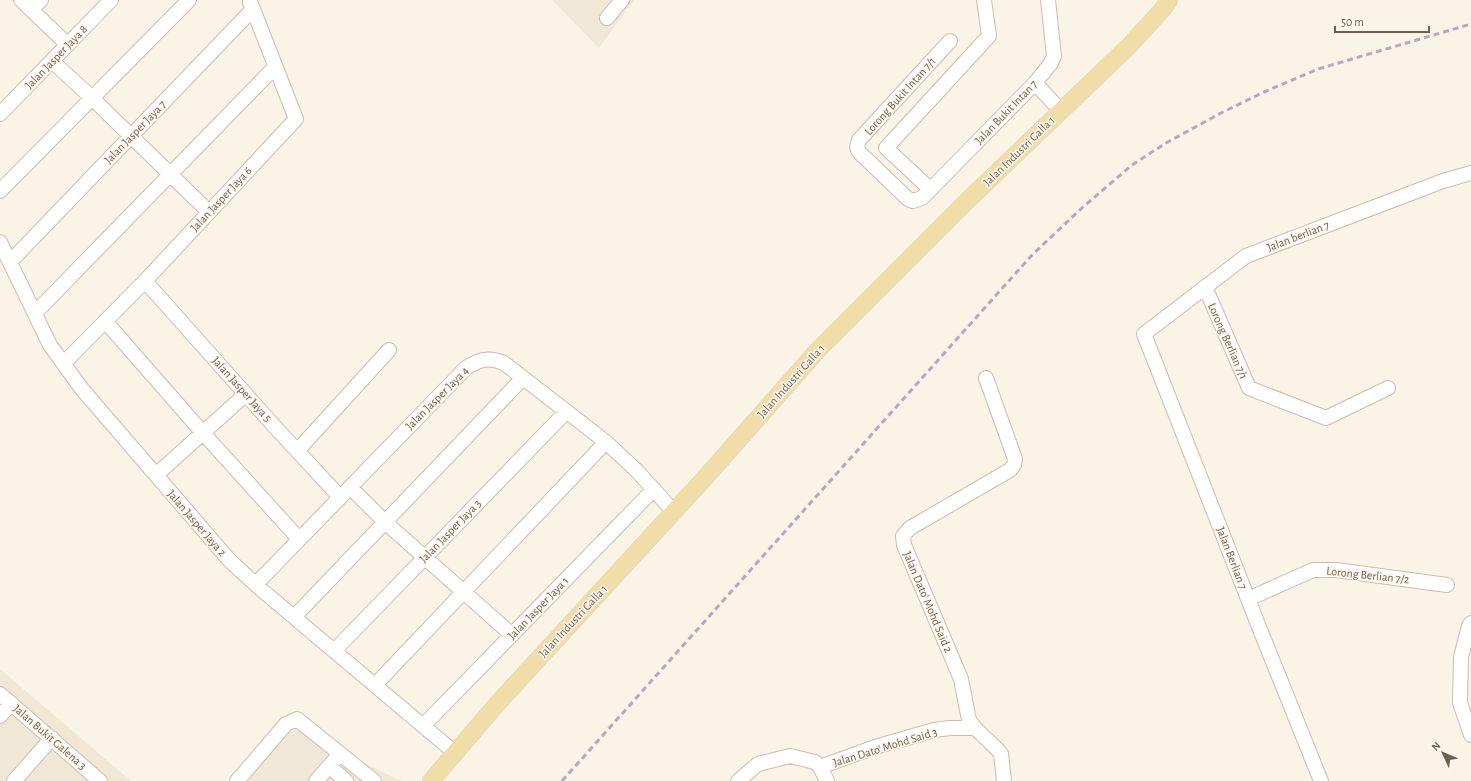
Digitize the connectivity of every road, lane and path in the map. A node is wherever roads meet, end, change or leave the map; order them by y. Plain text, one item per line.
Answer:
1 (21, 0) edge
2 (111, 0) edge
3 (189, 0) edge
4 (622, 0) edge
5 (984, 0) edge
6 (1048, 0) edge
7 (1169, 0) edge
8 (251, 4) edge
9 (36, 5) edge
10 (607, 18) dead end
11 (950, 41) dead end
12 (68, 44) junction
13 (52, 61) junction
14 (275, 66) junction
15 (1034, 83) junction
16 (92, 98) junction
17 (1061, 111) junction
18 (0, 114) edge
19 (131, 136) junction
20 (1471, 173) edge
21 (170, 174) junction
22 (930, 189) junction
23 (0, 191) edge
24 (913, 201) joint
25 (209, 212) junction
26 (0, 242) edge
27 (10, 262) junction
28 (145, 281) junction
29 (1205, 287) junction
30 (34, 313) junction
31 (105, 321) junction
32 (1144, 334) joint
33 (389, 350) dead end
34 (64, 363) junction
35 (523, 378) junction
36 (986, 378) dead end
37 (1388, 388) dead end
38 (246, 394) junction
39 (566, 412) junction
40 (203, 433) junction
41 (606, 442) junction
42 (298, 450) junction
43 (156, 475) junction
44 (654, 489) junction
45 (345, 492) junction
46 (674, 512) junction
47 (385, 522) junction
48 (299, 539) junction
49 (425, 557) junction
50 (256, 584) junction
51 (1447, 585) dead end
52 (464, 592) junction
53 (1248, 599) junction
54 (294, 617) junction
55 (1471, 623) edge
56 (512, 635) junction
57 (334, 651) junction
58 (375, 685) junction
59 (0, 694) edge
60 (11, 703) junction
61 (0, 716) edge
62 (423, 726) junction
63 (974, 728) junction
64 (1471, 735) edge
65 (52, 738) junction
66 (454, 752) junction
67 (340, 754) junction
68 (329, 766) junction
69 (820, 767) junction
70 (97, 780) edge
71 (14, 781) edge
72 (237, 781) edge
73 (316, 781) edge
74 (346, 781) edge
75 (374, 781) edge
76 (431, 781) edge
77 (738, 781) edge
78 (827, 781) edge
79 (1004, 781) edge
80 (1321, 781) edge

1 - 9 street
2 - 12 street, Jalan Jasper Jaya 8
3 - 16 street
4 - 10 street
5 - 22 street
6 - 15 street, Jalan Bukit Intan 7
7 - 17 main road, Jalan Industri Galla 1
8 - 14 street, Jalan Jasper Jaya 6
8 - 19 street, Jalan Jasper Jaya 7
9 - 12 street
11 - 24 street, Lorong Bukit Intan 7/1
12 - 13 street, Jalan Jasper Jaya 8
13 - 16 street
13 - 18 street, Jalan Jasper Jaya 8
14 - 21 street
14 - 25 street, Jalan Jasper Jaya 6
15 - 17 street
15 - 22 street, Jalan Bukit Intan 7
16 - 19 street
16 - 23 street
17 - 46 main road, Jalan Industri Galla 1
19 - 21 street
19 - 27 street, Jalan Jasper Jaya 7
20 - 29 street, Jalan berlian 7
21 - 25 street
21 - 30 street
22 - 24 street, Jalan Bukit Intan 7
25 - 28 street, Jalan Jasper Jaya 6
26 - 27 street, Jalan Jasper Jaya 2
27 - 30 street, Jalan Jasper Jaya 2
28 - 31 street, Jalan Jasper Jaya 6
28 - 38 street, Jalan Jasper Jaya 5
29 - 32 street, Jalan berlian 7
29 - 37 street, Lorong Berlian 7/1
30 - 34 street, Jalan Jasper Jaya 2
31 - 34 street, Jalan Jasper Jaya 6
31 - 40 street
32 - 53 street, Jalan Berlian 7
33 - 42 street
34 - 43 street, Jalan Jasper Jaya 2
35 - 39 street, Jalan Jasper Jaya 4
35 - 45 street, Jalan Jasper Jaya 4
35 - 47 street
36 - 63 street, Jalan Dato' Mohd Said 2
38 - 40 street
38 - 42 street, Jalan Jasper Jaya 5
39 - 41 street, Jalan Jasper Jaya 4
39 - 49 street, Jalan Jasper Jaya 3
40 - 43 street
40 - 48 street
41 - 44 street, Jalan Jasper Jaya 4
41 - 52 street
42 - 45 street, Jalan Jasper Jaya 5
43 - 50 street, Jalan Jasper Jaya 2
44 - 46 street, Jalan Jasper Jaya 4
44 - 56 street, Jalan Jasper Jaya 1
45 - 47 street, Jalan Jasper Jaya 5
45 - 48 street, Jalan Jasper Jaya 4
46 - 66 main road, Jalan Industri Galla 1
47 - 49 street, Jalan Jasper Jaya 5
47 - 54 street
48 - 50 street, Jalan Jasper Jaya 4
49 - 52 street, Jalan Jasper Jaya 5
49 - 57 street, Jalan Jasper Jaya 3
50 - 54 street, Jalan Jasper Jaya 2
51 - 53 street, Lorong Berlian 7/2
52 - 56 street, Jalan Jasper Jaya 5
52 - 58 street
53 - 80 street, Jalan Berlian 7
54 - 57 street, Jalan Jasper Jaya 2
55 - 64 street
56 - 62 street, Jalan Jasper Jaya 1
57 - 58 street, Jalan Jasper Jaya 2
58 - 62 street, Jalan Jasper Jaya 2
59 - 60 street, Jalan Bukit Galena 3
60 - 61 street
60 - 65 street, Jalan Bukit Galena 3
62 - 66 street, Jalan Jasper Jaya 2
63 - 69 street, Jalan Dato' Mohd Said 3
63 - 79 street, Jalan Dato' Mohd Said 2
65 - 70 street, Jalan Bukit Galena 3
65 - 71 street
66 - 76 main road, Jalan Industri Galla 1
67 - 68 street
67 - 72 street
67 - 75 street
68 - 73 street
68 - 74 street
69 - 77 street
69 - 78 street

